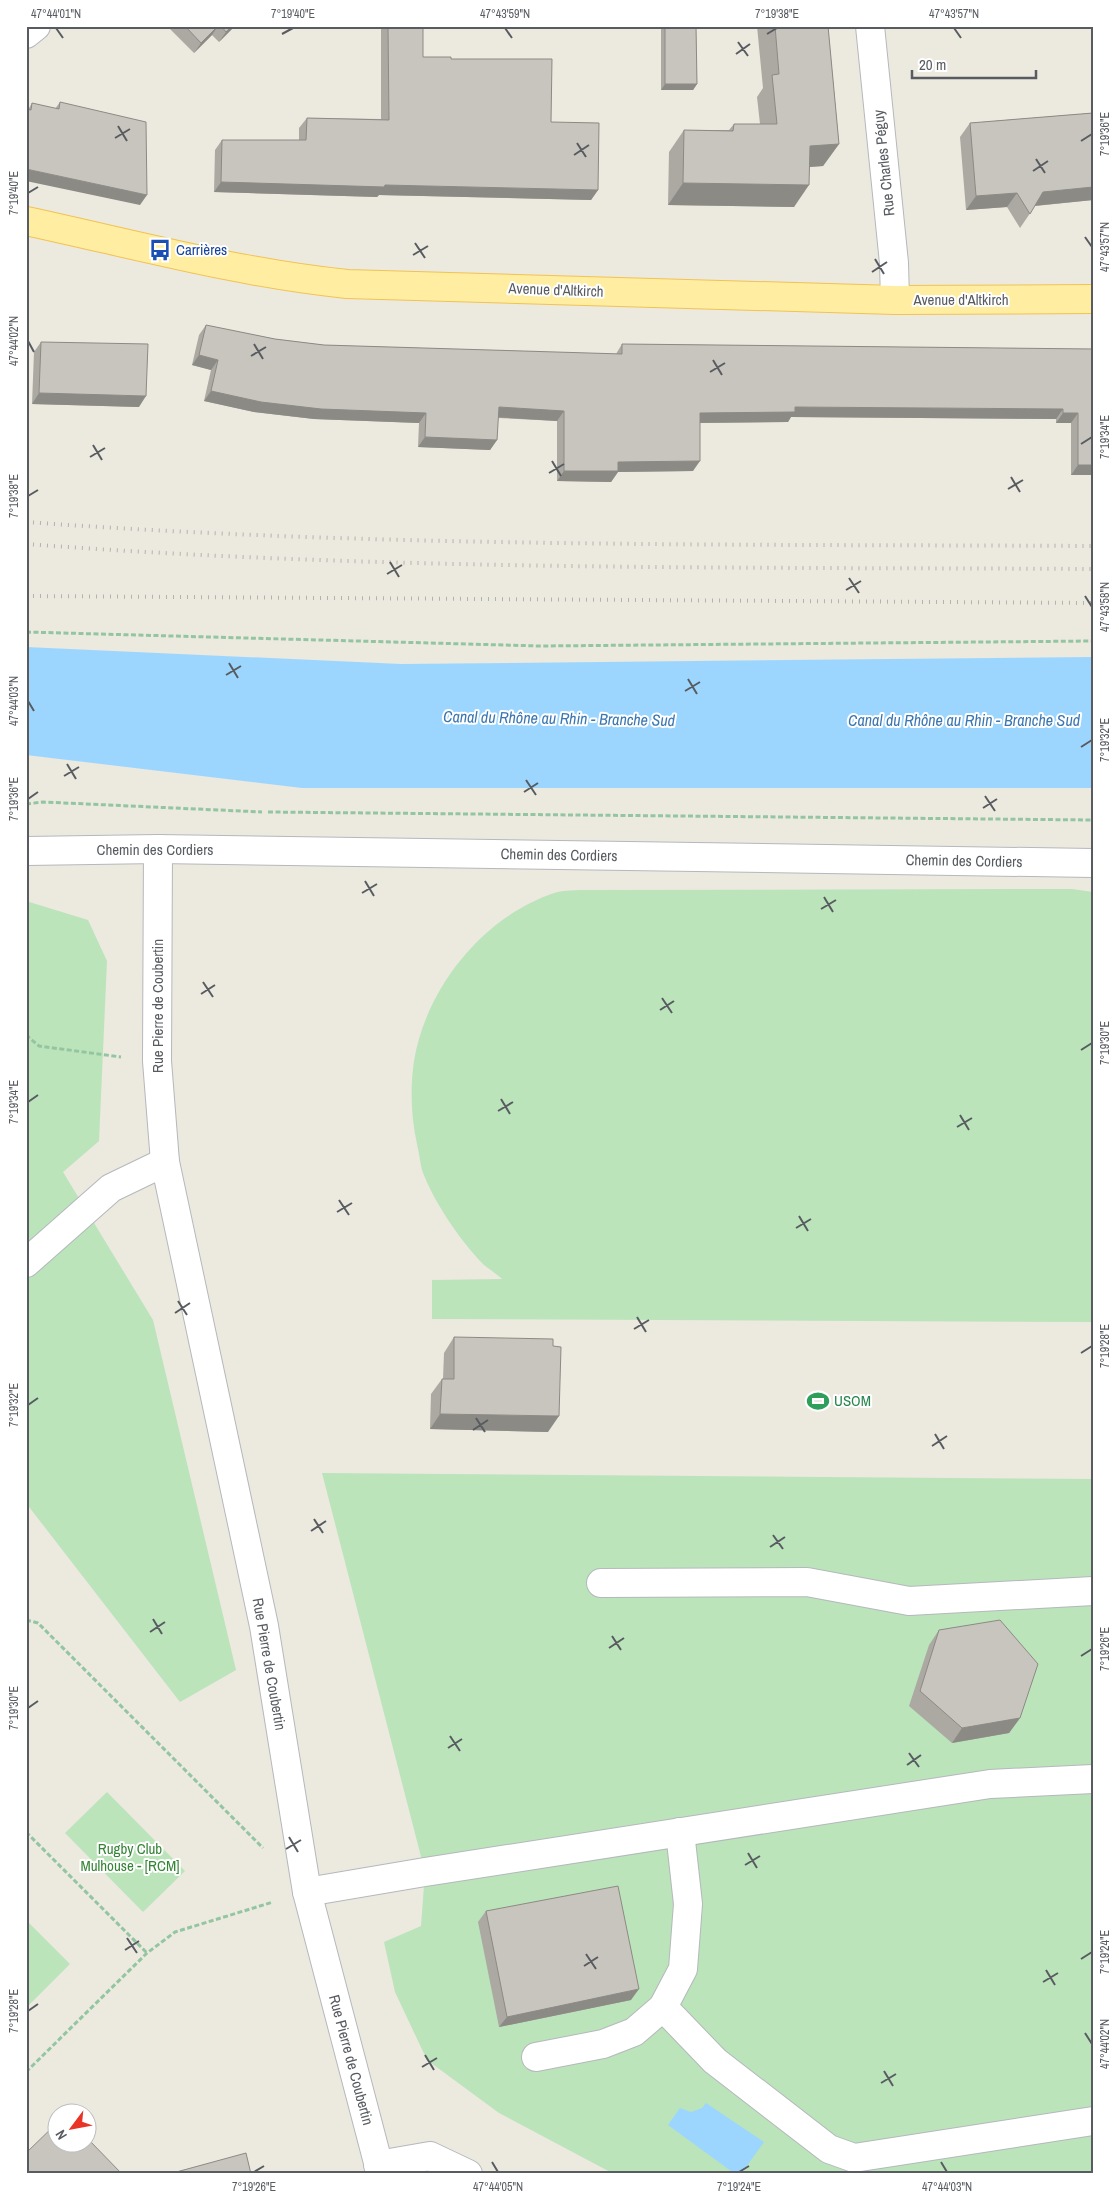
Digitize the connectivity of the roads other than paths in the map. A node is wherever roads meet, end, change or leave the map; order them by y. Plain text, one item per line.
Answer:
1 (36, 26) edge
2 (870, 26) edge
3 (26, 34) edge
4 (26, 221) edge
5 (1093, 299) edge
6 (896, 300) junction
7 (158, 849) junction
8 (26, 851) edge
9 (1093, 863) edge
10 (165, 1162) junction
11 (26, 1263) edge
12 (601, 1583) dead end
13 (1093, 1591) edge
14 (1093, 1779) edge
15 (680, 1832) junction
16 (307, 1892) junction
17 (663, 2007) junction
18 (536, 2057) dead end
19 (1093, 2122) edge
20 (379, 2169) edge
21 (468, 2174) edge

1 - 3 street
2 - 6 street, Rue Charles Péguy
4 - 6 main road, Avenue d'Altkirch
5 - 6 main road, Avenue d'Altkirch
7 - 8 street, Chemin des Cordiers
7 - 9 street, Chemin des Cordiers
7 - 10 street, Rue Pierre de Coubertin
10 - 11 street
10 - 16 street, Rue Pierre de Coubertin
12 - 13 street
14 - 15 street
15 - 16 street
15 - 17 street
16 - 20 street, Rue Pierre de Coubertin
17 - 18 street
17 - 19 street
20 - 21 street, Rue Pierre de Coubertin

